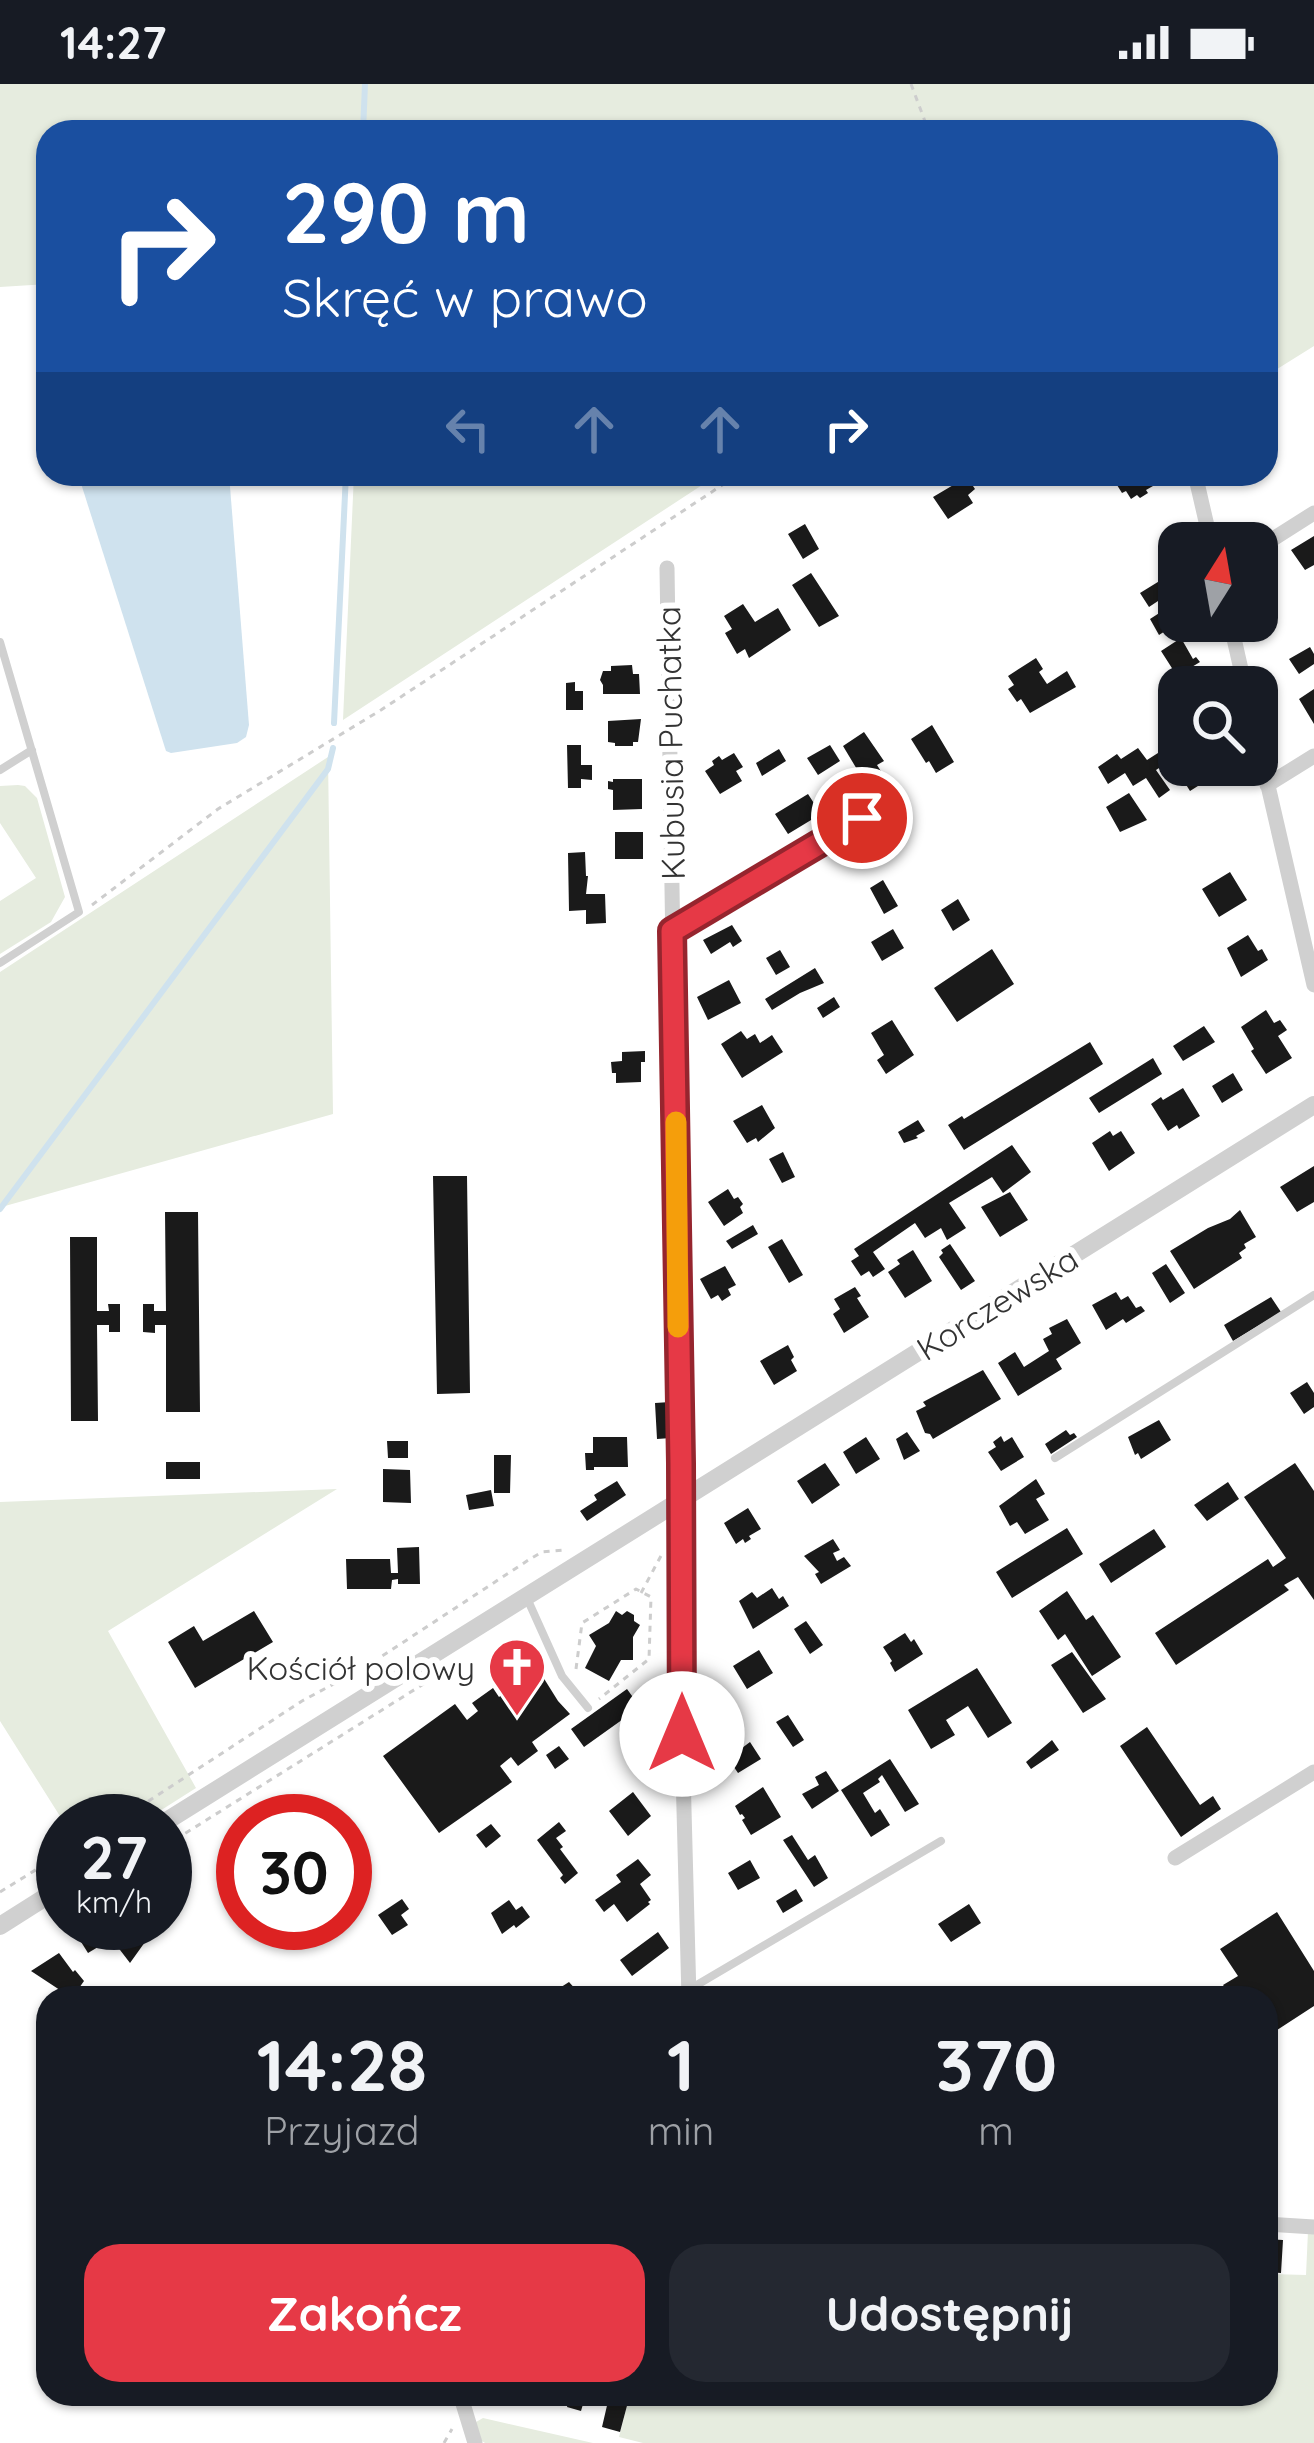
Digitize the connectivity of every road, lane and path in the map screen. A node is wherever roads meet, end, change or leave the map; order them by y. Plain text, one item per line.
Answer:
1 (911, 84) edge
2 (924, 120) edge
3 (722, 486) edge
4 (1198, 486) edge
5 (1314, 513) edge
6 (1206, 522) edge
7 (1278, 536) edge
8 (667, 568) dead end
9 (0, 642) edge
10 (32, 750) junction
11 (1314, 756) edge
12 (0, 770) edge
13 (1278, 779) edge
14 (1268, 786) edge
15 (899, 795) dead end
16 (79, 912) junction
17 (672, 931) junction
18 (0, 963) edge
19 (1314, 985) edge
20 (1314, 1105) edge
21 (1314, 1295) edge
22 (1055, 1458) dead end
23 (680, 1500) junction
24 (575, 1548) dead end
25 (668, 1549) dead end
26 (642, 1592) junction
27 (525, 1595) junction
28 (573, 1688) junction
29 (588, 1708) joint
30 (320, 1749) dead end
31 (1314, 1772) edge
32 (160, 1794) edge
33 (192, 1805) edge
34 (192, 1829) edge
35 (940, 1841) dead end
36 (1175, 1858) dead end
37 (36, 1870) edge
38 (0, 1892) edge
39 (36, 1903) edge
40 (0, 1926) edge
41 (689, 1986) edge
42 (702, 1986) edge
43 (1278, 2225) edge
44 (1314, 2227) edge
45 (464, 2406) edge
46 (475, 2443) edge

1 - 2 path
3 - 16 path
4 - 6 street
5 - 7 street
8 - 17 street, Kubusia Puchatka
9 - 10 lane
10 - 12 lane
10 - 16 lane
11 - 13 street
14 - 19 street
15 - 17 lane
16 - 18 lane
17 - 23 street, Kubusia Puchatka
20 - 23 street, Korczewska
21 - 22 lane
23 - 27 street, Korczewska
23 - 41 street, Kubusia Puchatka
24 - 32 path
25 - 26 path
26 - 28 path
26 - 29 path
27 - 28 lane
27 - 33 street, Korczewska
28 - 29 lane
30 - 34 path
31 - 36 street
35 - 42 lane
37 - 38 path
39 - 40 street
43 - 44 street
45 - 46 street

